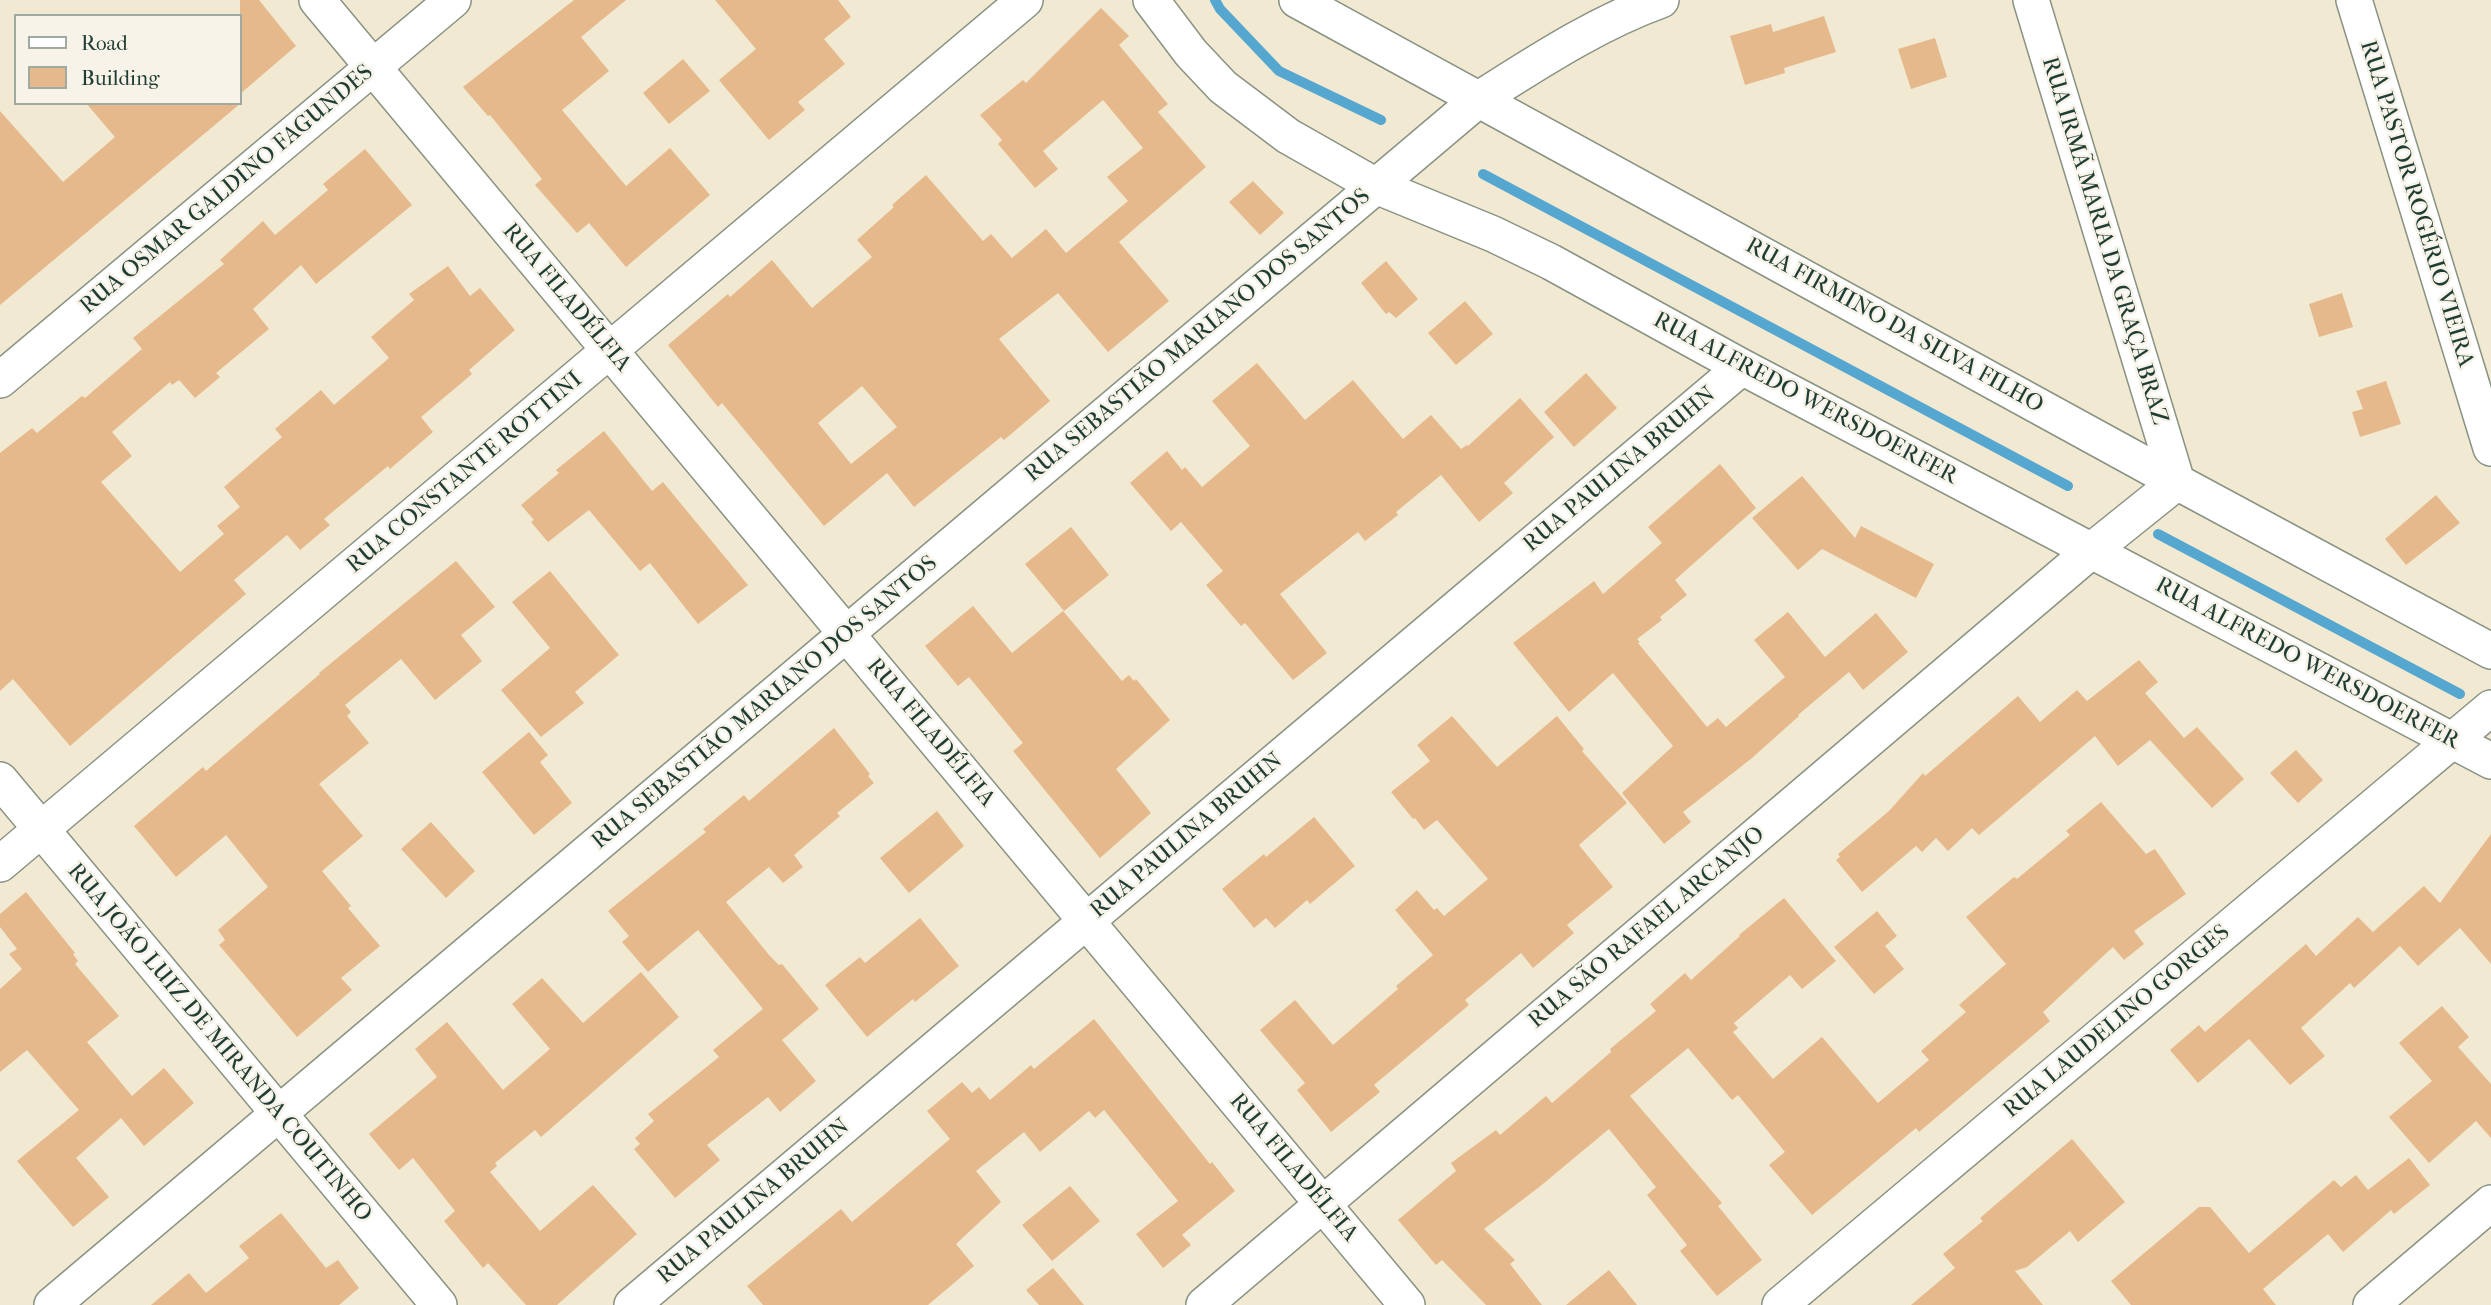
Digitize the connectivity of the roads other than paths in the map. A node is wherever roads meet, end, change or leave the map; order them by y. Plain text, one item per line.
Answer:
1 (317, 0) edge
2 (453, 0) edge
3 (1026, 0) edge
4 (1151, 0) edge
5 (1297, 0) edge
6 (1661, 0) edge
7 (2031, 0) edge
8 (2354, 0) edge
9 (373, 67) junction
10 (1479, 99) junction
11 (1377, 186) junction
12 (610, 351) junction
13 (1742, 367) junction
14 (0, 380) edge
15 (2491, 448) edge
16 (2177, 482) junction
17 (2091, 551) junction
18 (847, 634) junction
19 (2491, 650) edge
20 (2491, 708) edge
21 (2454, 740) junction
22 (2491, 761) edge
23 (0, 780) edge
24 (41, 830) junction
25 (0, 864) edge
26 (1087, 921) junction
27 (279, 1114) junction
28 (2491, 1203) edge
29 (1323, 1204) junction
30 (51, 1305) edge
31 (439, 1305) edge
32 (632, 1305) edge
33 (1204, 1305) edge
34 (1407, 1305) edge
35 (1780, 1305) edge
36 (2371, 1305) edge

1 - 9 street, RUA FILADÉLFIA
2 - 9 street, RUA OSMAR GALDINO FAGUNDES
3 - 12 street, RUA CONSTANTE ROTTINI
4 - 11 street, RUA ALFREDO WERSDOERFER
5 - 10 street, RUA FIRMINO DA SILVA FILHO
6 - 10 street, RUA SEBASTIÃO MARIANO DOS SANTOS
7 - 16 street, RUA IRMÃ MARIA DA GRAÇA BRAZ
8 - 15 street, RUA PASTOR ROGÉRIO VIEIRA
9 - 12 street, RUA FILADÉLFIA
9 - 14 street, RUA OSMAR GALDINO FAGUNDES
10 - 11 street, RUA SEBASTIÃO MARIANO DOS SANTOS
10 - 16 street, RUA FIRMINO DA SILVA FILHO
11 - 13 street, RUA ALFREDO WERSDOERFER
11 - 18 street, RUA SEBASTIÃO MARIANO DOS SANTOS
12 - 18 street, RUA FILADÉLFIA
12 - 24 street, RUA CONSTANTE ROTTINI
13 - 17 street, RUA ALFREDO WERSDOERFER
13 - 26 street, RUA PAULINA BRUHN
16 - 17 street, RUA SÃO RAFAEL ARCANJO
16 - 19 street, RUA FIRMINO DA SILVA FILHO
17 - 21 street, RUA ALFREDO WERSDOERFER
17 - 29 street, RUA SÃO RAFAEL ARCANJO
18 - 26 street, RUA FILADÉLFIA
18 - 27 street, RUA SEBASTIÃO MARIANO DOS SANTOS
20 - 21 street, RUA LAUDELINO GORGES
21 - 22 street, RUA ALFREDO WERSDOERFER
21 - 35 street, RUA LAUDELINO GORGES
23 - 24 street, RUA JOÃO LUIZ DE MIRANDA COUTINHO
24 - 25 street, RUA CONSTANTE ROTTINI
24 - 27 street, RUA JOÃO LUIZ DE MIRANDA COUTINHO
26 - 29 street, RUA FILADÉLFIA
26 - 32 street, RUA PAULINA BRUHN
27 - 30 street, RUA SEBASTIÃO MARIANO DOS SANTOS
27 - 31 street, RUA JOÃO LUIZ DE MIRANDA COUTINHO
28 - 36 street
29 - 33 street, RUA SÃO RAFAEL ARCANJO
29 - 34 street, RUA FILADÉLFIA

